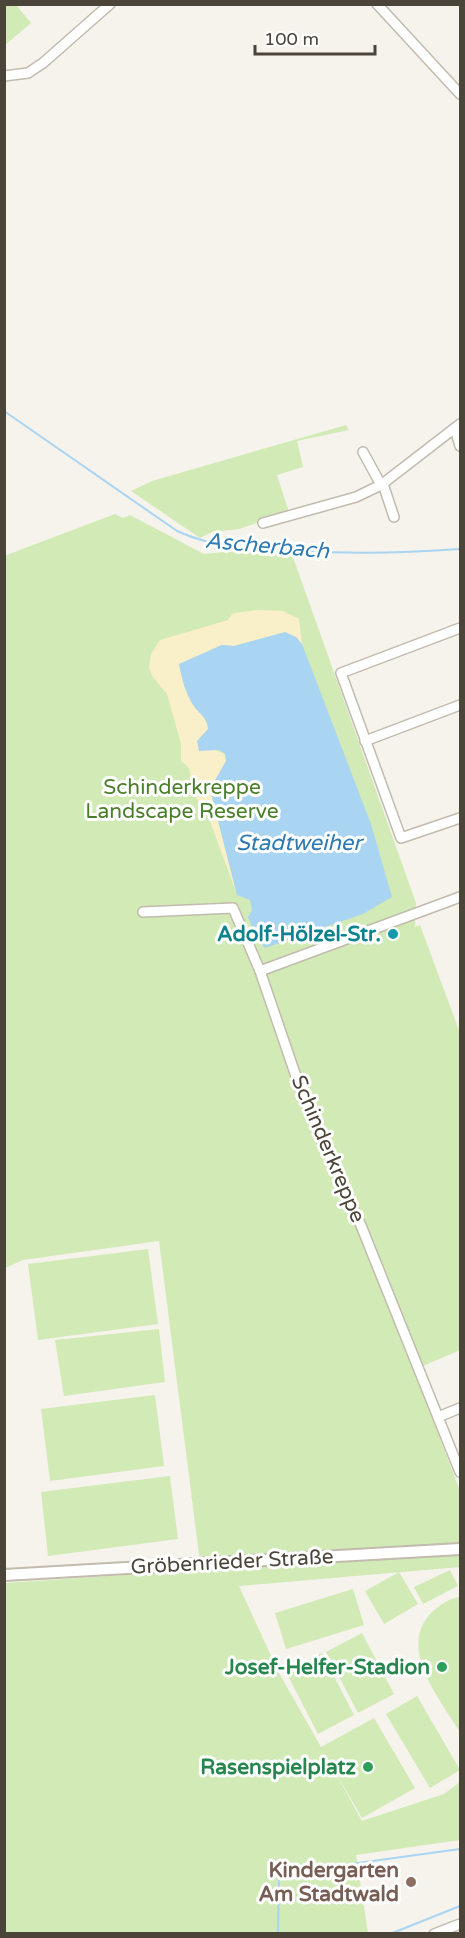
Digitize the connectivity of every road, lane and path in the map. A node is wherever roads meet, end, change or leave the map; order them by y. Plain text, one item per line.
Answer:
1 (110, 4) edge
2 (377, 4) edge
3 (4, 76) edge
4 (460, 94) edge
5 (458, 426) edge
6 (460, 446) edge
7 (363, 452) dead end
8 (382, 484) junction
9 (394, 517) dead end
10 (263, 523) dead end
11 (460, 628) edge
12 (460, 705) edge
13 (365, 741) junction
14 (460, 818) edge
15 (460, 897) edge
16 (143, 912) dead end
17 (260, 971) junction
18 (460, 1408) edge
19 (438, 1417) junction
20 (460, 1472) edge
21 (460, 1549) edge
22 (4, 1575) edge
23 (460, 1924) edge
24 (434, 1934) edge

1 - 3 street
2 - 4 street
5 - 6 street
5 - 8 street
7 - 8 street
8 - 9 street
8 - 10 street
11 - 13 street
12 - 13 street
13 - 14 street
15 - 17 street
16 - 17 street, Schinderkreppe
17 - 19 street, Schinderkreppe
18 - 19 street
19 - 20 street, Schinderkreppe
21 - 22 street, Gröbenrieder Straße
23 - 24 street

